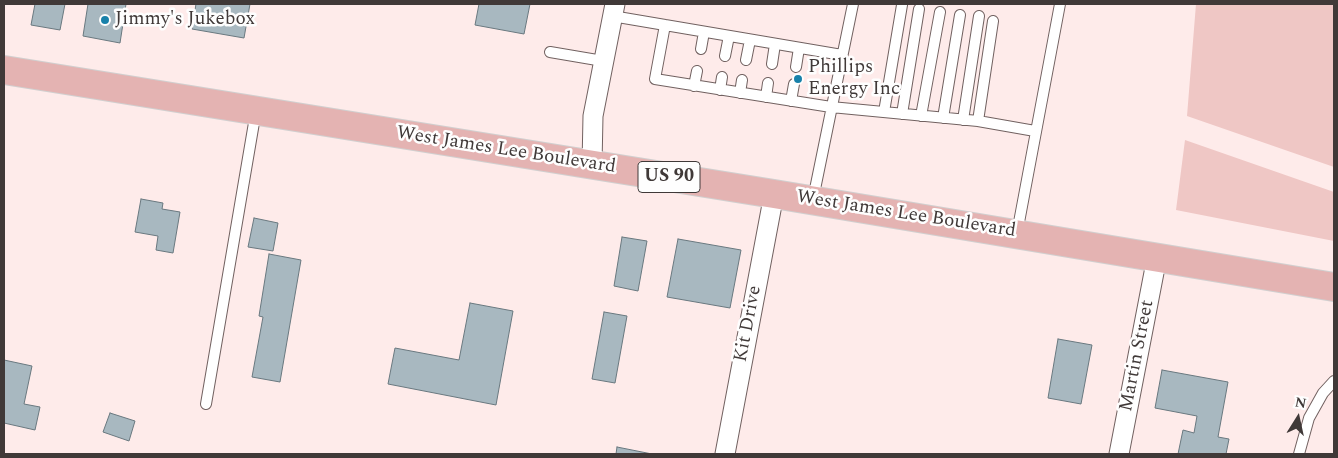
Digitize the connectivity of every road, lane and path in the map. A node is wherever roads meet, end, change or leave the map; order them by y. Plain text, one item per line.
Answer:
1 (853, 4) edge
2 (1060, 4) edge
3 (902, 5) dead end
4 (919, 9) dead end
5 (614, 10) edge
6 (940, 12) dead end
7 (960, 15) dead end
8 (979, 16) dead end
9 (993, 21) dead end
10 (665, 25) junction
11 (704, 32) junction
12 (729, 36) junction
13 (750, 40) junction
14 (775, 44) junction
15 (799, 48) junction
16 (701, 49) dead end
17 (550, 52) dead end
18 (842, 55) junction
19 (725, 56) dead end
20 (746, 60) dead end
21 (603, 61) junction
22 (772, 64) dead end
23 (796, 68) dead end
24 (4, 70) edge
25 (697, 71) dead end
26 (722, 77) dead end
27 (742, 80) dead end
28 (768, 83) dead end
29 (794, 84) dead end
30 (694, 86) junction
31 (720, 90) junction
32 (740, 93) junction
33 (766, 97) junction
34 (791, 101) junction
35 (831, 107) junction
36 (256, 110) junction
37 (884, 112) junction
38 (902, 114) junction
39 (921, 116) junction
40 (943, 118) junction
41 (963, 120) junction
42 (978, 121) junction
43 (1035, 131) junction
44 (592, 165) junction
45 (774, 194) junction
46 (813, 200) junction
47 (1016, 234) junction
48 (1157, 257) junction
49 (1334, 287) edge
50 (1334, 381) edge
51 (206, 404) dead end
52 (725, 454) edge
53 (1119, 454) edge
54 (1299, 454) edge

1 - 18 lane
2 - 43 lane
3 - 37 lane
4 - 38 lane
5 - 10 lane
5 - 21 street
6 - 39 lane
7 - 40 lane
8 - 41 lane
9 - 42 lane
10 - 11 lane
10 - 30 lane
11 - 12 lane
11 - 16 lane
12 - 13 lane
12 - 19 lane
13 - 14 lane
13 - 20 lane
14 - 15 lane
14 - 22 lane
15 - 18 lane
15 - 23 lane
17 - 21 lane
18 - 35 lane
21 - 44 street
24 - 36 main road, West James Lee Boulevard / US 90
25 - 30 lane
26 - 31 lane
27 - 32 lane
28 - 33 lane
29 - 34 lane
30 - 31 lane
31 - 32 lane
32 - 33 lane
33 - 34 lane
34 - 35 lane
35 - 37 lane
35 - 46 lane
36 - 44 main road, West James Lee Boulevard / US 90
36 - 51 lane
37 - 38 lane
38 - 39 lane
39 - 40 lane
40 - 41 lane
41 - 42 lane
42 - 43 lane
43 - 47 lane
44 - 45 main road, West James Lee Boulevard / US 90
45 - 46 main road, West James Lee Boulevard / US 90
45 - 52 street, Kit Drive
46 - 47 main road, West James Lee Boulevard / US 90
47 - 48 main road, West James Lee Boulevard / US 90
48 - 49 main road, West James Lee Boulevard / US 90
48 - 53 street, Martin Street
50 - 54 lane

